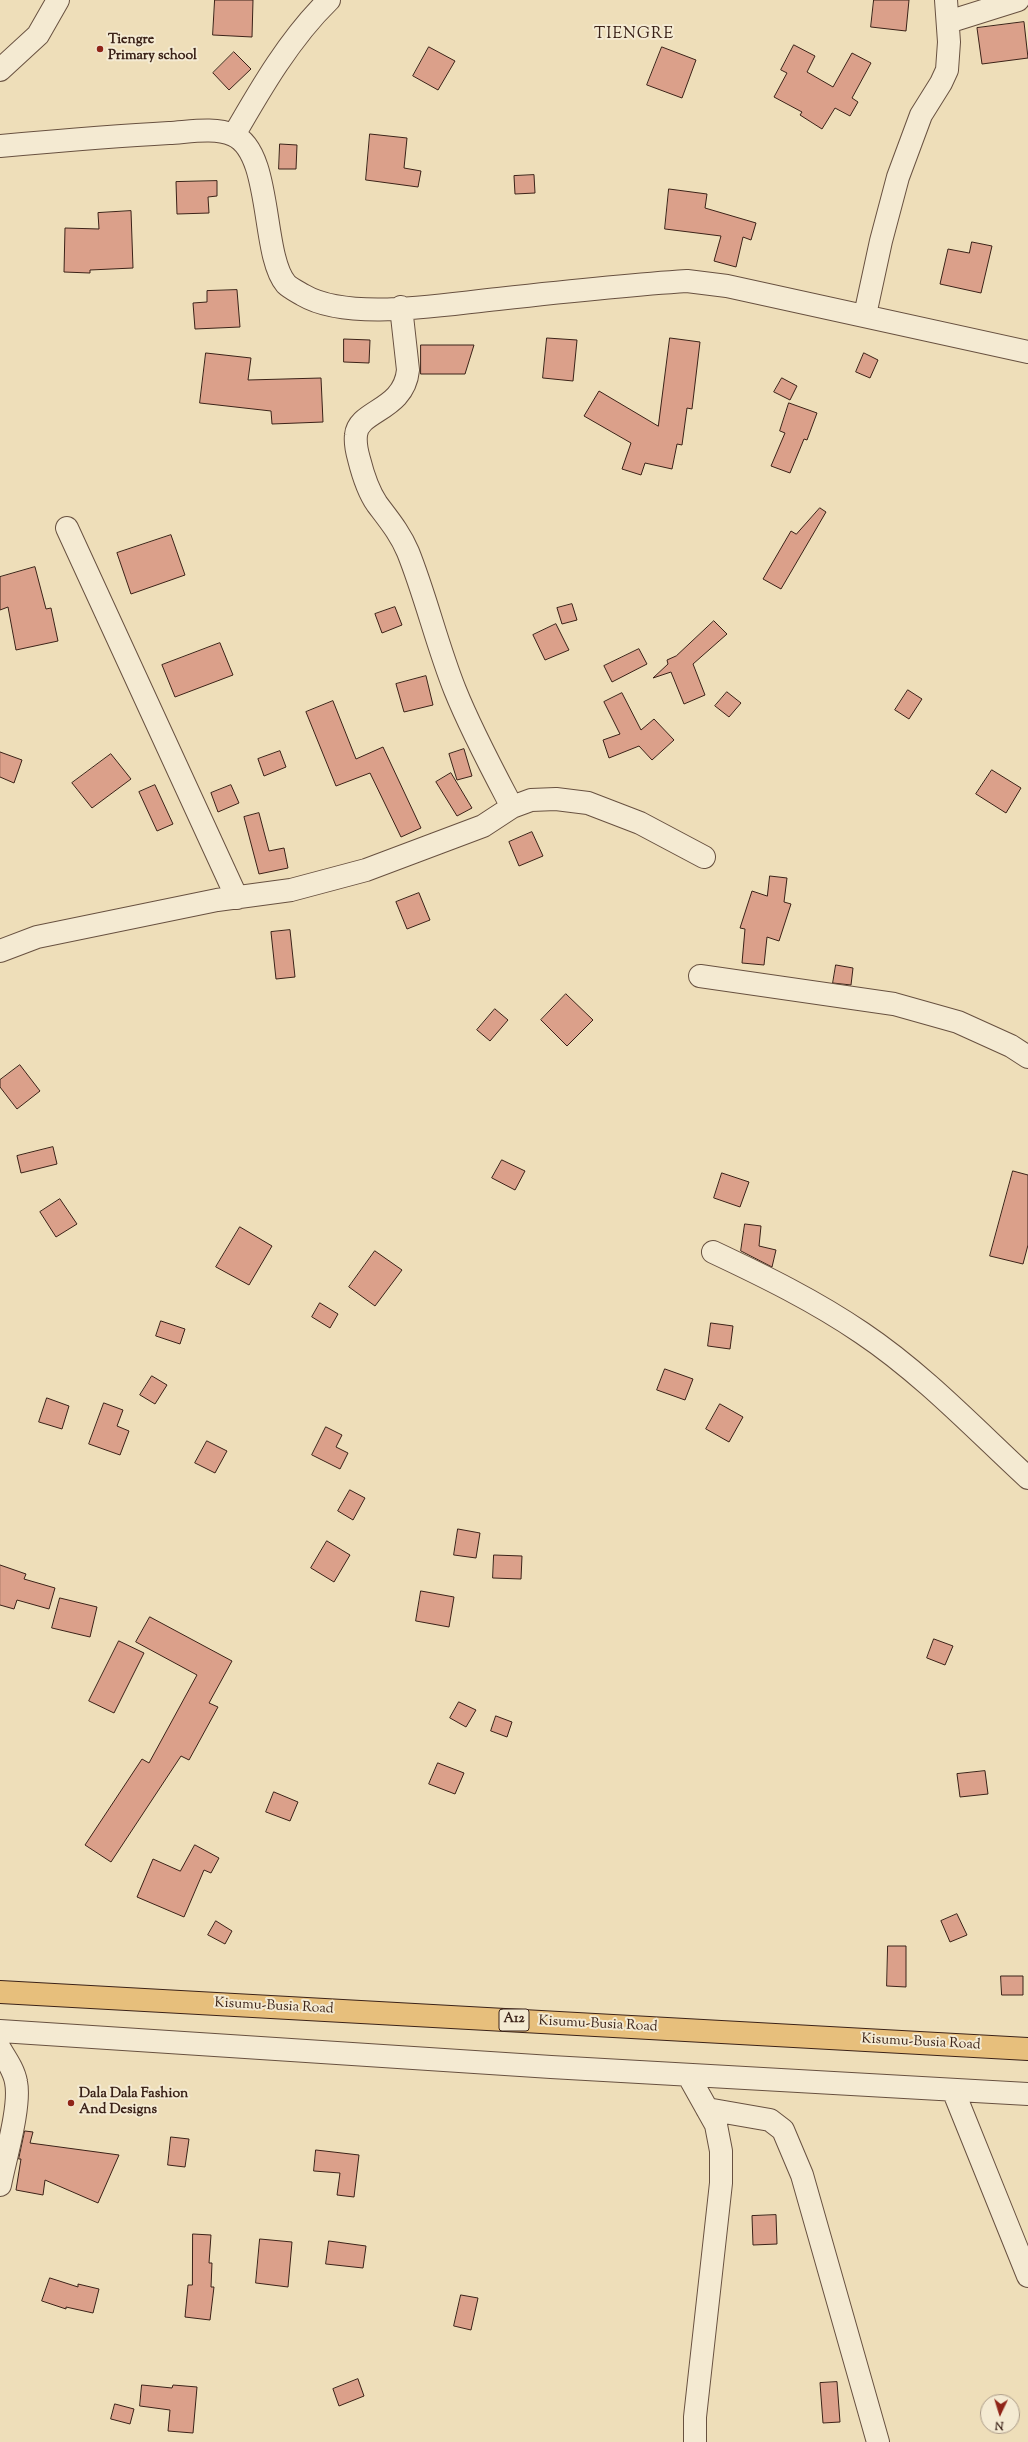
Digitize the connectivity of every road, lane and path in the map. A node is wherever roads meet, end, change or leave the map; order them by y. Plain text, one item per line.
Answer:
1 (58, 0) edge
2 (329, 0) edge
3 (946, 0) edge
4 (1018, 0) edge
5 (948, 22) junction
6 (0, 70) edge
7 (234, 135) junction
8 (0, 146) edge
9 (401, 307) junction
10 (865, 315) junction
11 (1028, 352) edge
12 (67, 528) dead end
13 (512, 807) junction
14 (704, 857) dead end
15 (237, 898) junction
16 (0, 951) edge
17 (700, 976) dead end
18 (1028, 1057) edge
19 (713, 1252) dead end
20 (1028, 1478) edge
21 (0, 1992) edge
22 (0, 2031) edge
23 (0, 2049) edge
24 (1028, 2049) edge
25 (688, 2075) junction
26 (953, 2090) junction
27 (1028, 2094) edge
28 (707, 2109) junction
29 (0, 2185) edge
30 (1028, 2276) edge
31 (695, 2442) edge
32 (878, 2442) edge

1 - 6 street
2 - 7 street
3 - 5 street
4 - 5 street
5 - 10 street
7 - 8 street
7 - 9 street
9 - 10 street
9 - 13 street
10 - 11 street
12 - 15 street
13 - 14 street
13 - 15 street
15 - 16 street
17 - 18 street
19 - 20 street
21 - 24 highway, Kisumu-Busia Road / A12
22 - 25 street
23 - 29 street
25 - 26 street
25 - 28 street
26 - 27 street
26 - 30 street
28 - 31 street
28 - 32 street

